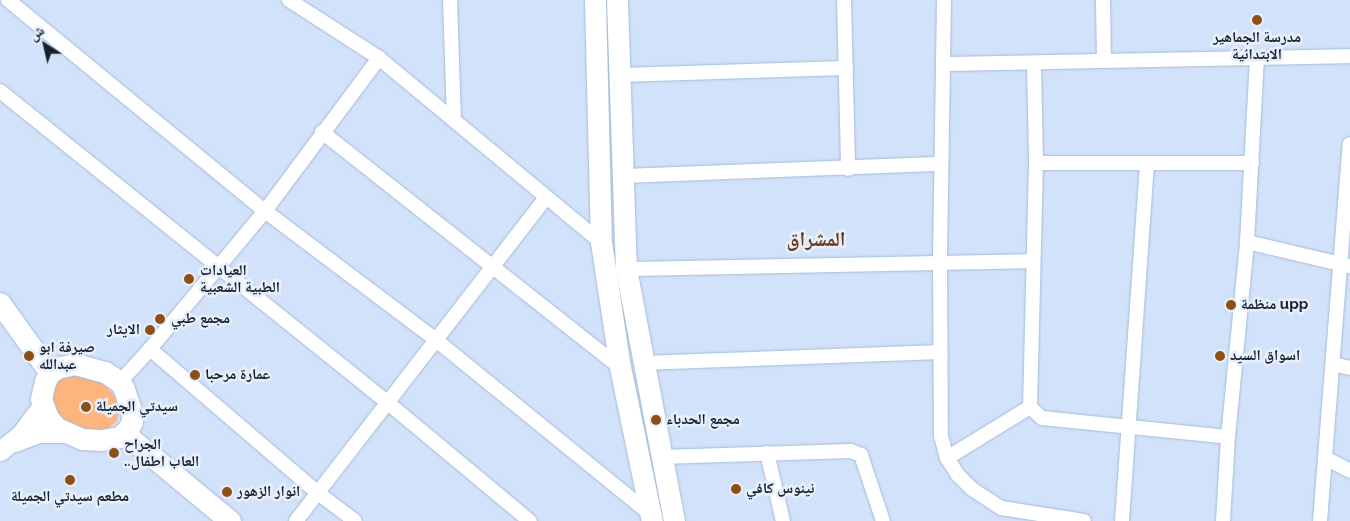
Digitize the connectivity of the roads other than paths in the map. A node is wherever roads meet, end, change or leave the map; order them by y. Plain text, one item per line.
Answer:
1 (8, 0) edge
2 (289, 0) edge
3 (450, 0) edge
4 (595, 0) edge
5 (617, 0) edge
6 (844, 0) edge
7 (944, 0) edge
8 (1103, 0) edge
9 (1350, 56) edge
10 (378, 58) junction
11 (1257, 58) junction
12 (1104, 61) junction
13 (943, 64) junction
14 (1034, 64) junction
15 (846, 68) junction
16 (620, 75) junction
17 (0, 91) edge
18 (454, 119) junction
19 (322, 132) junction
20 (1350, 144) edge
21 (1036, 163) junction
22 (1147, 163) junction
23 (1252, 163) junction
24 (940, 164) junction
25 (848, 168) junction
26 (624, 176) junction
27 (546, 197) junction
28 (265, 211) junction
29 (601, 242) junction
30 (1247, 242) junction
31 (1033, 261) junction
32 (940, 262) junction
33 (493, 265) junction
34 (1346, 265) edge
35 (220, 267) junction
36 (626, 269) junction
37 (0, 303) edge
38 (436, 340) junction
39 (150, 349) junction
40 (941, 352) junction
41 (643, 363) junction
42 (1333, 364) junction
43 (620, 367) junction
44 (1350, 368) edge
45 (50, 373) junction
46 (120, 382) junction
47 (387, 402) junction
48 (42, 406) junction
49 (1030, 407) junction
50 (1128, 427) junction
51 (65, 432) junction
52 (124, 433) junction
53 (1228, 437) junction
54 (6, 447) edge
55 (767, 453) junction
56 (661, 458) junction
57 (947, 458) junction
58 (1326, 458) junction
59 (1350, 471) edge
60 (318, 493) junction
61 (652, 518) edge
62 (230, 521) edge
63 (296, 521) edge
64 (356, 521) edge
65 (530, 521) edge
66 (674, 521) edge
67 (783, 521) edge
68 (883, 521) edge
69 (1084, 521) edge
70 (1122, 521) edge
71 (1222, 521) edge
72 (1320, 521) edge

1 - 28 street
2 - 10 street
3 - 18 street
4 - 29 main road
5 - 16 main road
6 - 15 street
7 - 13 street
8 - 12 street
9 - 11 street
10 - 18 street
10 - 19 street
11 - 12 street
11 - 23 street
12 - 14 street
13 - 14 street
13 - 24 street
14 - 21 street
15 - 16 street
15 - 25 street
16 - 26 main road
17 - 35 street
18 - 27 street
19 - 28 street
19 - 33 street
20 - 34 street
21 - 22 street
21 - 31 street
22 - 23 street
22 - 50 street
23 - 30 street
24 - 25 street
24 - 32 street
25 - 26 street
26 - 36 main road
27 - 29 street
27 - 33 street
28 - 35 street
28 - 38 street
29 - 43 main road
30 - 34 street
30 - 53 street
31 - 32 street
31 - 49 street
32 - 36 street
32 - 40 street
33 - 38 street
33 - 43 street
34 - 42 street
35 - 39 street
35 - 47 street
36 - 41 main road
37 - 45 main road
38 - 47 street
38 - 61 street
39 - 46 street
39 - 60 street
40 - 41 street
40 - 57 street
41 - 56 main road
42 - 44 street
42 - 58 street
43 - 61 main road
45 - 46 main road
45 - 48 main road
46 - 52 main road
47 - 60 street
47 - 65 street
48 - 51 main road
48 - 54 street
49 - 50 street
49 - 57 street
50 - 53 street
50 - 70 street
51 - 52 main road
51 - 54 street
52 - 62 main road
53 - 71 street
55 - 56 street
55 - 67 street
55 - 68 street
56 - 66 main road
57 - 69 street
58 - 59 street
58 - 72 street
60 - 63 street
60 - 64 street

